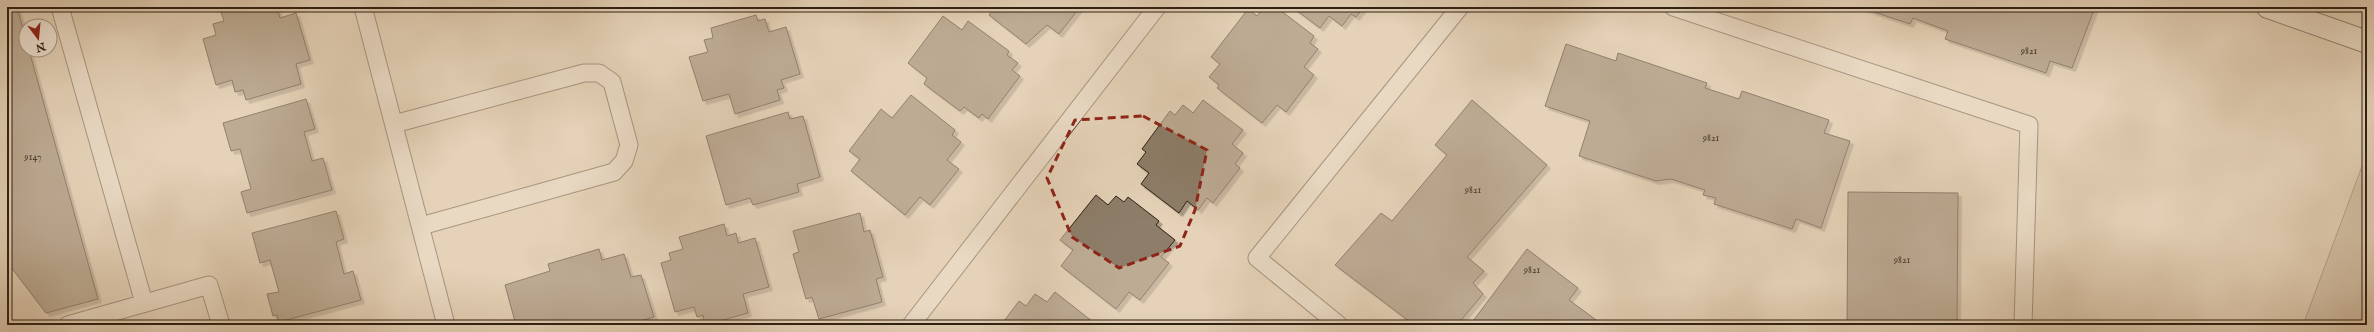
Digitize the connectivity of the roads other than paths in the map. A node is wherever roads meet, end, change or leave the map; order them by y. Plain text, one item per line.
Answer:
1 (60, 7) edge
2 (363, 7) edge
3 (1157, 7) edge
4 (1460, 7) edge
5 (1673, 7) edge
6 (2268, 7) edge
7 (2367, 42) edge
8 (394, 124) junction
9 (421, 226) junction
10 (144, 303) junction
11 (68, 325) edge
12 (221, 325) edge
13 (446, 325) edge
14 (911, 325) edge
15 (1339, 325) edge
16 (2023, 325) edge

1 - 10 lane
2 - 8 lane
3 - 14 lane
4 - 15 lane
5 - 16 lane
6 - 7 main road
8 - 9 lane
8 - 9 lane
9 - 13 lane
10 - 11 lane
10 - 12 lane

